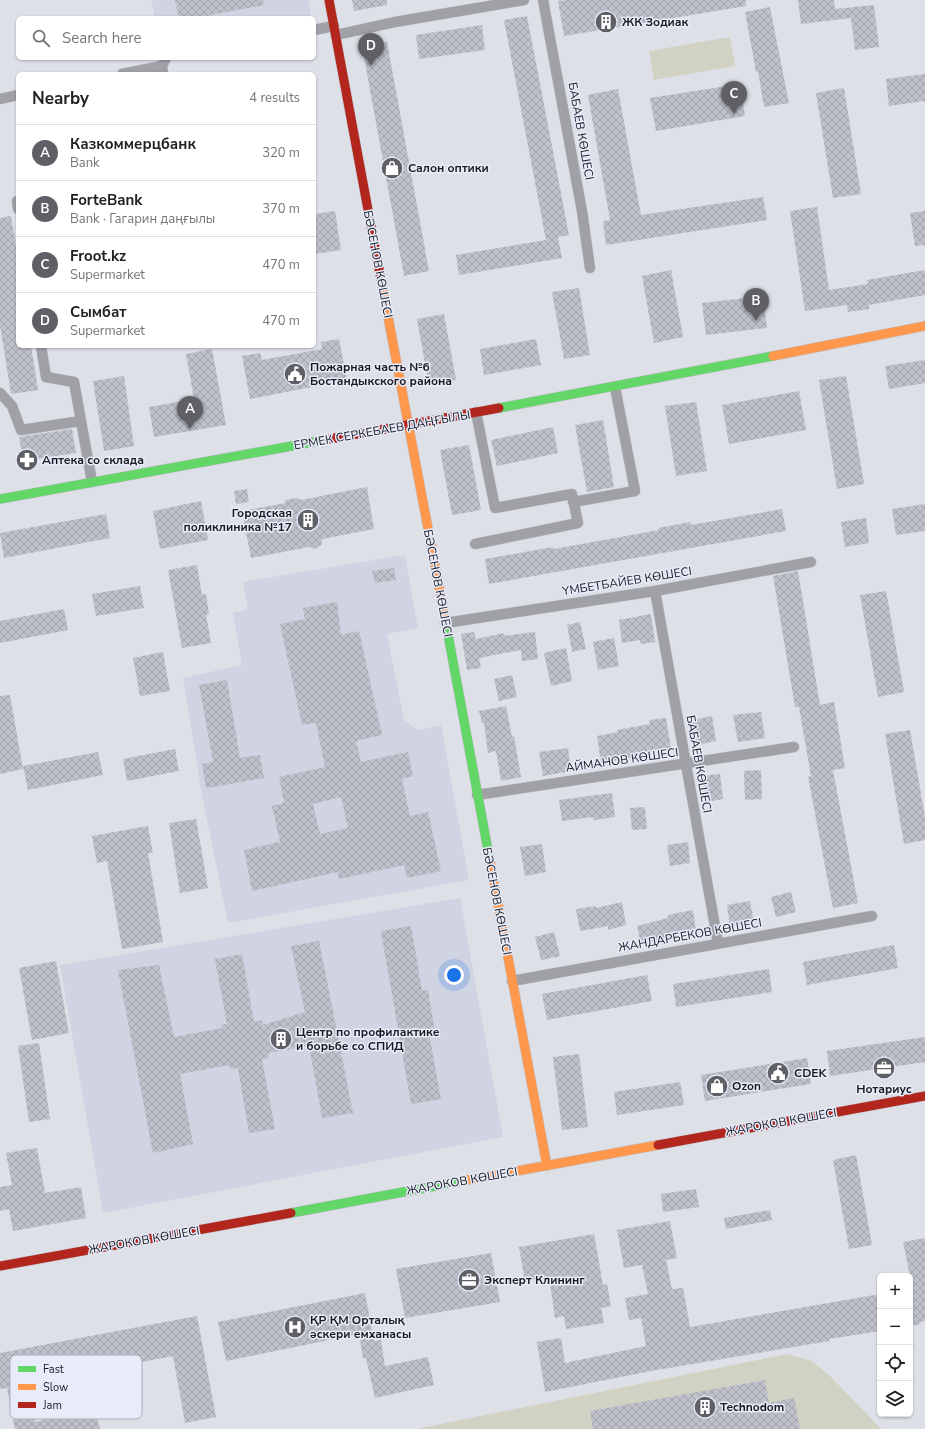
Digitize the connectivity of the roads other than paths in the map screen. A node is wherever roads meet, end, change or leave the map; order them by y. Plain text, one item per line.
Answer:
1 (329, 0) edge
2 (524, 0) edge
3 (543, 0) edge
4 (316, 30) edge
5 (335, 30) junction
6 (163, 66) edge
7 (132, 72) edge
8 (16, 95) edge
9 (0, 99) edge
10 (590, 268) dead end
11 (925, 326) edge
12 (41, 348) edge
13 (615, 387) junction
14 (0, 393) edge
15 (476, 412) junction
16 (81, 421) junction
17 (408, 425) junction
18 (92, 482) junction
19 (0, 499) edge
20 (574, 502) junction
21 (476, 544) dead end
22 (811, 562) dead end
23 (655, 591) junction
24 (445, 623) junction
25 (794, 747) dead end
26 (686, 764) junction
27 (477, 794) junction
28 (872, 916) dead end
29 (718, 943) junction
30 (512, 980) junction
31 (925, 1096) edge
32 (547, 1166) junction
33 (0, 1266) edge

1 - 5 street, БӘСЕНОВ КӨШЕСІ
2 - 5 street
3 - 10 street, БАБАЕВ КӨШЕСІ
4 - 5 street
5 - 17 street, БӘСЕНОВ КӨШЕСІ
6 - 7 street
8 - 9 street
11 - 13 street, ЕРМЕК СЕРКЕБАЕВ ДАҢҒЫЛЫ
12 - 16 street
13 - 15 street, ЕРМЕК СЕРКЕБАЕВ ДАҢҒЫЛЫ
13 - 20 street
14 - 16 street
15 - 17 street, ЕРМЕК СЕРКЕБАЕВ ДАҢҒЫЛЫ
15 - 20 street
16 - 18 street
17 - 18 street, ЕРМЕК СЕРКЕБАЕВ ДАҢҒЫЛЫ
17 - 24 street, БӘСЕНОВ КӨШЕСІ
18 - 19 street, ЕРМЕК СЕРКЕБАЕВ ДАҢҒЫЛЫ
20 - 21 street
22 - 23 street, ҮМБЕТБАЙЕВ КӨШЕСІ
23 - 24 street, ҮМБЕТБАЙЕВ КӨШЕСІ
23 - 26 street, БАБАЕВ КӨШЕСІ
24 - 27 street, БӘСЕНОВ КӨШЕСІ
25 - 26 street, АЙМАНОВ КӨШЕСІ
26 - 27 street, АЙМАНОВ КӨШЕСІ
26 - 29 street, БАБАЕВ КӨШЕСІ
27 - 30 street, БӘСЕНОВ КӨШЕСІ
28 - 29 street, ЖАНДАРБЕКОВ КӨШЕСІ
29 - 30 street, ЖАНДАРБЕКОВ КӨШЕСІ
30 - 32 street, БӘСЕНОВ КӨШЕСІ
31 - 32 street, ЖАРОКОВ КӨШЕСІ
32 - 33 street, ЖАРОКОВ КӨШЕСІ

